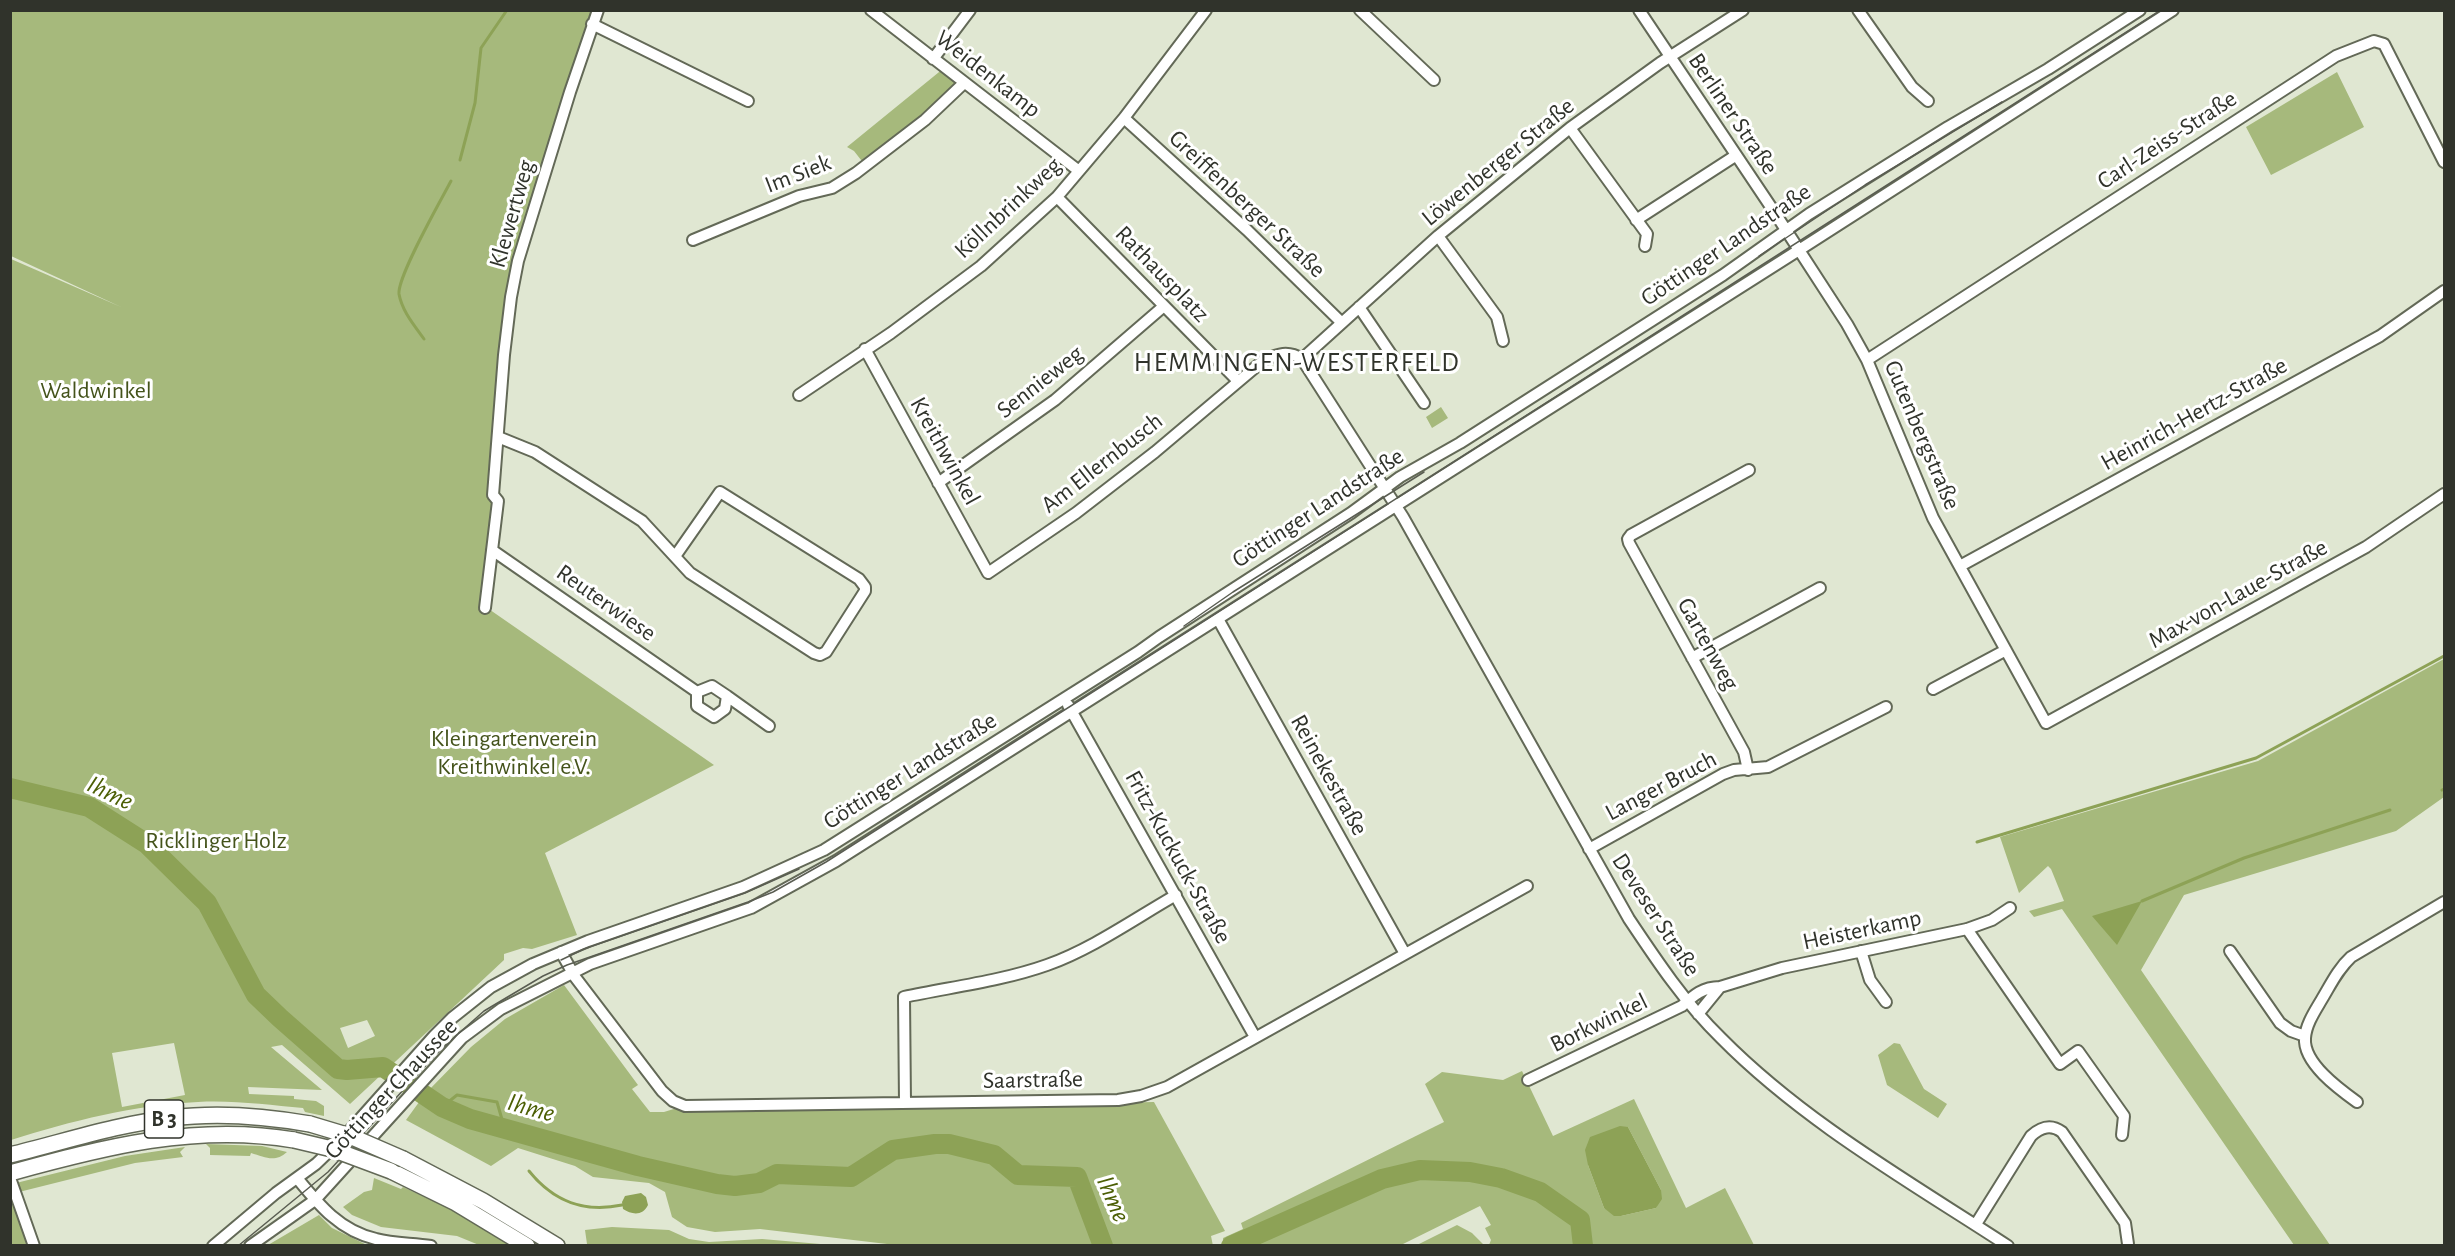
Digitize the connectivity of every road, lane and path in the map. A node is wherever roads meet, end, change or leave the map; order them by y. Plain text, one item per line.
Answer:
1 (598, 10) edge
2 (871, 10) edge
3 (970, 10) edge
4 (1360, 10) edge
5 (1639, 10) edge
6 (1743, 10) edge
7 (1858, 10) edge
8 (2140, 10) edge
9 (2173, 10) edge
10 (1205, 11) edge
11 (592, 24) junction
12 (1669, 57) junction
13 (933, 59) junction
14 (1434, 80) dead end
15 (964, 83) junction
16 (748, 100) dead end
17 (1928, 101) dead end
18 (1124, 118) junction
19 (1570, 128) junction
20 (1735, 156) junction
21 (2445, 162) edge
22 (1079, 171) junction
23 (1057, 197) junction
24 (1636, 220) junction
25 (1786, 230) junction
26 (1438, 236) junction
27 (693, 240) dead end
28 (1796, 245) junction
29 (1645, 246) dead end
30 (2445, 291) edge
31 (1164, 306) junction
32 (1359, 307) junction
33 (1341, 322) junction
34 (1503, 341) dead end
35 (866, 349) junction
36 (1302, 359) junction
37 (1867, 360) junction
38 (1238, 381) junction
39 (800, 394) dead end
40 (1424, 403) dead end
41 (498, 436) junction
42 (1749, 470) dead end
43 (938, 483) junction
44 (1386, 489) junction
45 (2445, 494) edge
46 (1394, 502) junction
47 (492, 550) junction
48 (676, 555) junction
49 (1960, 566) junction
50 (988, 573) joint
51 (1820, 588) dead end
52 (485, 608) dead end
53 (1218, 619) junction
54 (2006, 650) junction
55 (1692, 658) junction
56 (1933, 689) dead end
57 (697, 692) junction
58 (727, 696) junction
59 (1064, 699) junction
60 (1886, 707) dead end
61 (1072, 711) junction
62 (2046, 723) joint
63 (769, 726) dead end
64 (1748, 770) junction
65 (1589, 849) junction
66 (1527, 886) dead end
67 (1176, 895) junction
68 (2445, 902) edge
69 (2010, 908) dead end
70 (1967, 929) junction
71 (1861, 951) junction
72 (2230, 951) dead end
73 (561, 952) junction
74 (1404, 952) junction
75 (571, 972) junction
76 (491, 987) joint
77 (1720, 987) junction
78 (1688, 1001) junction
79 (1886, 1002) dead end
80 (1698, 1014) junction
81 (2305, 1036) junction
82 (1255, 1037) junction
83 (1528, 1080) dead end
84 (2356, 1102) dead end
85 (905, 1103) junction
86 (2122, 1135) dead end
87 (16, 1154) edge
88 (18, 1171) edge
89 (10, 1178) edge
90 (297, 1178) junction
91 (315, 1200) junction
92 (1976, 1224) junction
93 (2128, 1244) edge
94 (34, 1245) edge
95 (213, 1245) edge
96 (249, 1245) edge
97 (431, 1245) edge
98 (527, 1245) edge
99 (557, 1245) edge
100 (2008, 1245) edge

1 - 11 street, Klewertweg
2 - 13 street, Weidenkamp
3 - 13 street
4 - 14 street
5 - 12 street, Berliner Straße
6 - 12 street, Löwenberger Straße
7 - 17 street
8 - 25 street, Göttinger Landstraße
9 - 28 street, Göttinger Landstraße
10 - 18 street, Köllnbrinkweg
11 - 16 street
11 - 41 street, Klewertweg
12 - 19 street, Löwenberger Straße
12 - 20 street, Berliner Straße
13 - 15 street, Weidenkamp
15 - 22 street, Weidenkamp
15 - 27 street, Im Siek
18 - 22 street, Köllnbrinkweg
18 - 33 street, Greiffenberger Straße
19 - 24 street
19 - 26 street, Löwenberger Straße
20 - 24 street
20 - 25 street, Berliner Straße
21 - 37 street, Carl-Zeiss-Straße
22 - 23 street, Köllnbrinkweg
23 - 31 street, Rathausplatz
23 - 35 street, Köllnbrinkweg
24 - 29 street
25 - 28 street, Berliner Straße
25 - 44 street, Göttinger Landstraße
26 - 32 street, Löwenberger Straße
26 - 34 street
28 - 37 street, Gutenbergstraße
28 - 46 street, Göttinger Landstraße
30 - 49 street, Heinrich-Hertz-Straße
31 - 38 street, Rathausplatz
31 - 43 street, Sennieweg
32 - 33 street, Löwenberger Straße
32 - 40 street
33 - 36 street, Löwenberger Straße
35 - 39 street, Köllnbrinkweg
35 - 43 street, Kreithwinkel
36 - 38 street, Am Ellernbusch
36 - 44 street, Deveser Straße
37 - 49 street, Gutenbergstraße
38 - 50 street, Am Ellernbusch
41 - 47 street
41 - 48 street
42 - 55 street, Gartenweg
43 - 50 street, Kreithwinkel
44 - 46 street, Deveser Straße
44 - 59 street, Göttinger Landstraße
45 - 62 street, Max-von-Laue-Straße
46 - 53 street, Göttinger Landstraße
46 - 65 street, Deveser Straße
47 - 52 street
47 - 57 street, Reuterwiese
48 - 48 street
49 - 54 street, Gutenbergstraße
51 - 55 street
53 - 61 street, Göttinger Landstraße
53 - 74 street, Reinekestraße
54 - 56 street
54 - 62 street, Gutenbergstraße
55 - 64 street, Gartenweg
57 - 58 street
57 - 58 street, Reuterwiese
58 - 63 street
59 - 61 street, Fritz-Kuckuck-Straße
59 - 73 street, Göttinger Landstraße
60 - 64 street, Langer Bruch
61 - 67 street, Fritz-Kuckuck-Straße
61 - 75 street, Göttinger Landstraße
64 - 65 street, Langer Bruch
65 - 78 street, Deveser Straße
66 - 74 street, Saarstraße
67 - 82 street, Fritz-Kuckuck-Straße
67 - 85 street
68 - 81 street
69 - 70 street, Heisterkamp
70 - 71 street, Heisterkamp
70 - 86 street
71 - 77 street, Heisterkamp
71 - 79 street
72 - 81 street
73 - 75 street, Saarstraße
73 - 76 street, Göttinger Landstraße
74 - 82 street, Saarstraße
75 - 85 street, Saarstraße
75 - 91 street, Göttinger Chaussee
76 - 90 street, Göttinger Chaussee
77 - 78 street, Heisterkamp
77 - 80 street
78 - 80 street, Deveser Straße
78 - 83 street, Borkwinkel
80 - 92 street, Deveser Straße
81 - 84 street
82 - 85 street, Saarstraße
87 - 99 highway, B 3, bridge
88 - 98 highway, B 3, bridge
89 - 94 street
90 - 91 street
90 - 95 street, Göttinger Chaussee
91 - 96 street, Göttinger Chaussee
91 - 97 street
92 - 93 street
92 - 100 street, Deveser Straße

